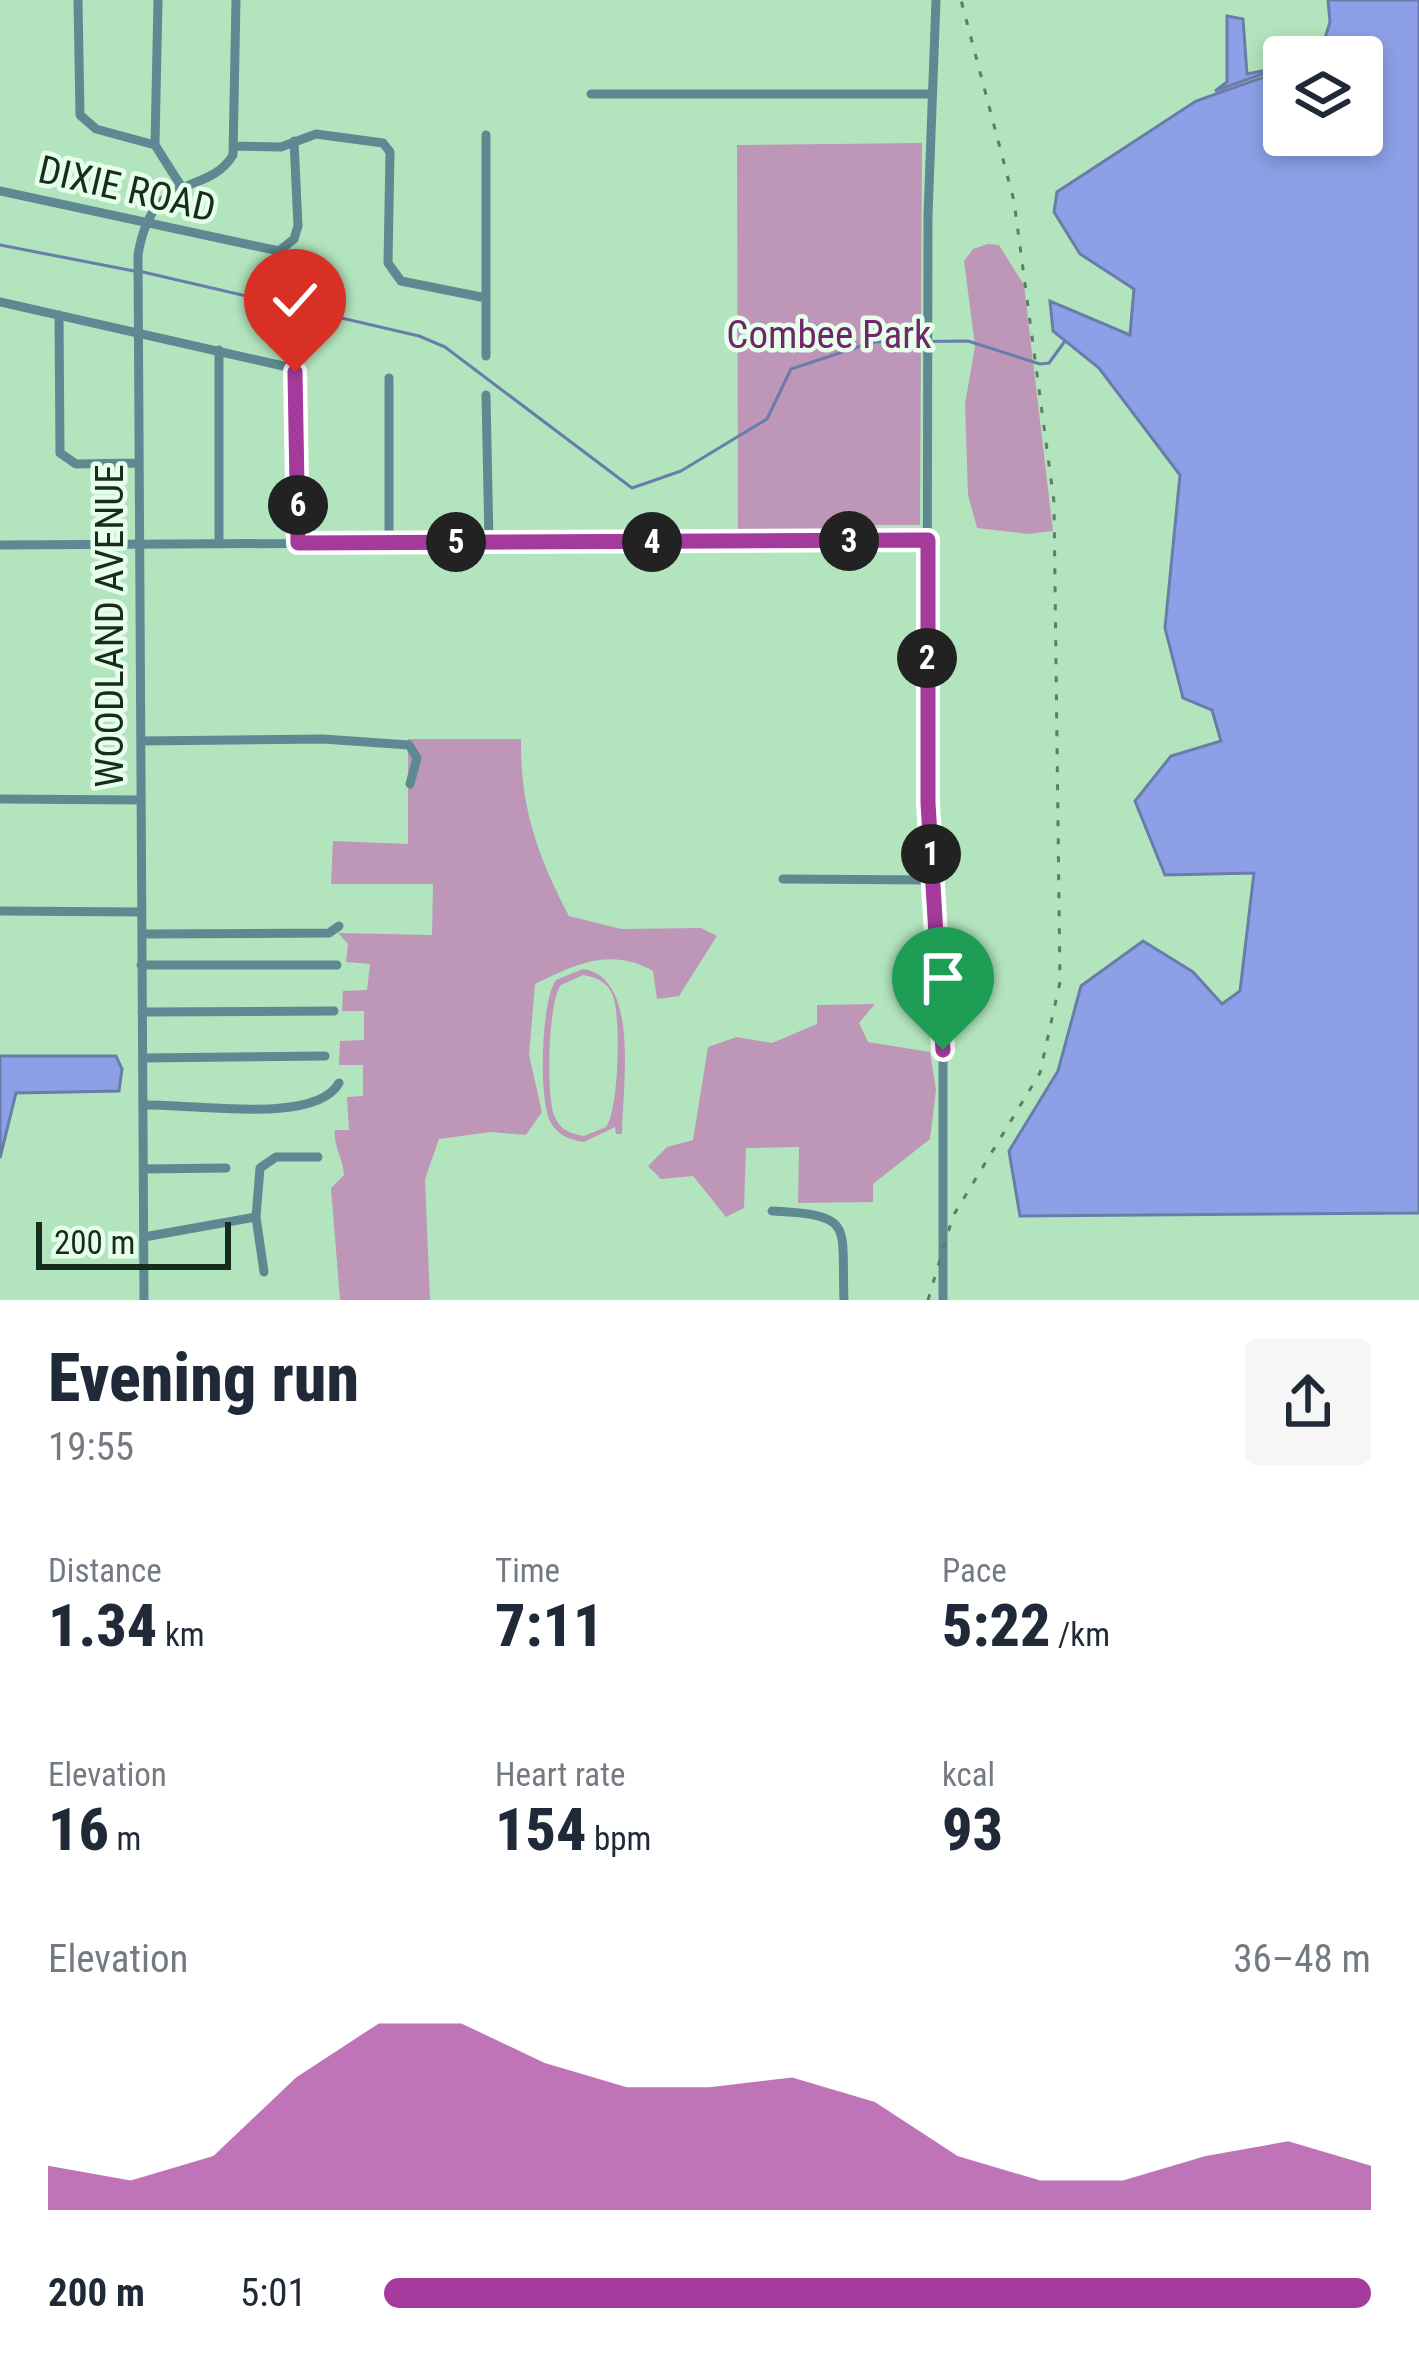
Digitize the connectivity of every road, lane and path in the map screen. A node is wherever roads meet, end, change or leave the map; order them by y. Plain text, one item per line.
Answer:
1 (78, 0) edge
2 (158, 0) edge
3 (236, 0) edge
4 (936, 0) edge
5 (591, 94) dead end
6 (932, 94) junction
7 (486, 135) dead end
8 (294, 142) junction
9 (155, 145) junction
10 (236, 146) junction
11 (181, 186) junction
12 (0, 190) edge
13 (145, 224) junction
14 (486, 298) junction
15 (0, 302) edge
16 (58, 315) junction
17 (138, 332) junction
18 (219, 350) junction
19 (486, 356) dead end
20 (388, 379) dead end
21 (486, 395) dead end
22 (139, 463) junction
23 (928, 540) junction
24 (489, 542) junction
25 (298, 543) junction
26 (388, 543) junction
27 (139, 544) junction
28 (219, 544) junction
29 (0, 545) edge
30 (141, 741) junction
31 (410, 784) dead end
32 (0, 799) edge
33 (141, 800) junction
34 (783, 879) dead end
35 (932, 880) junction
36 (0, 911) edge
37 (141, 912) junction
38 (340, 926) dead end
39 (142, 934) junction
40 (337, 964) dead end
41 (141, 965) junction
42 (334, 1011) dead end
43 (142, 1012) junction
44 (325, 1056) dead end
45 (143, 1058) junction
46 (339, 1083) dead end
47 (143, 1105) junction
48 (318, 1156) dead end
49 (226, 1168) dead end
50 (143, 1169) junction
51 (772, 1211) dead end
52 (256, 1217) junction
53 (144, 1237) junction
54 (264, 1272) dead end
55 (144, 1300) edge
56 (844, 1300) edge
57 (943, 1300) edge

1 - 9 street
2 - 9 street
3 - 10 street
4 - 6 street
5 - 6 street
6 - 23 street
7 - 14 street
8 - 10 street, DIXIE ROAD
8 - 13 street, DIXIE ROAD
8 - 14 street
9 - 11 street
10 - 11 street
11 - 13 street
12 - 13 street, DIXIE ROAD
13 - 17 street, WOODLAND AVENUE
14 - 19 street
15 - 16 street
16 - 17 street
16 - 22 street
17 - 18 street
17 - 22 street, WOODLAND AVENUE
18 - 25 street
18 - 28 street
20 - 26 street
21 - 24 street
22 - 27 street, WOODLAND AVENUE
23 - 24 street
23 - 35 street
24 - 26 street
25 - 26 street
25 - 28 street
27 - 28 street
27 - 29 street
27 - 30 street, WOODLAND AVENUE
30 - 31 street
30 - 33 street, WOODLAND AVENUE
32 - 33 street
33 - 37 street, WOODLAND AVENUE
34 - 35 street
35 - 57 street
36 - 37 street
37 - 39 street, WOODLAND AVENUE
38 - 39 street
39 - 41 street, WOODLAND AVENUE
40 - 41 street
41 - 43 street, WOODLAND AVENUE
42 - 43 street
43 - 45 street, WOODLAND AVENUE
44 - 45 street
45 - 47 street, WOODLAND AVENUE
46 - 47 street
47 - 50 street, WOODLAND AVENUE
48 - 52 street
49 - 50 street
50 - 53 street, WOODLAND AVENUE
51 - 56 street
52 - 53 street
52 - 54 street
53 - 55 street, WOODLAND AVENUE

